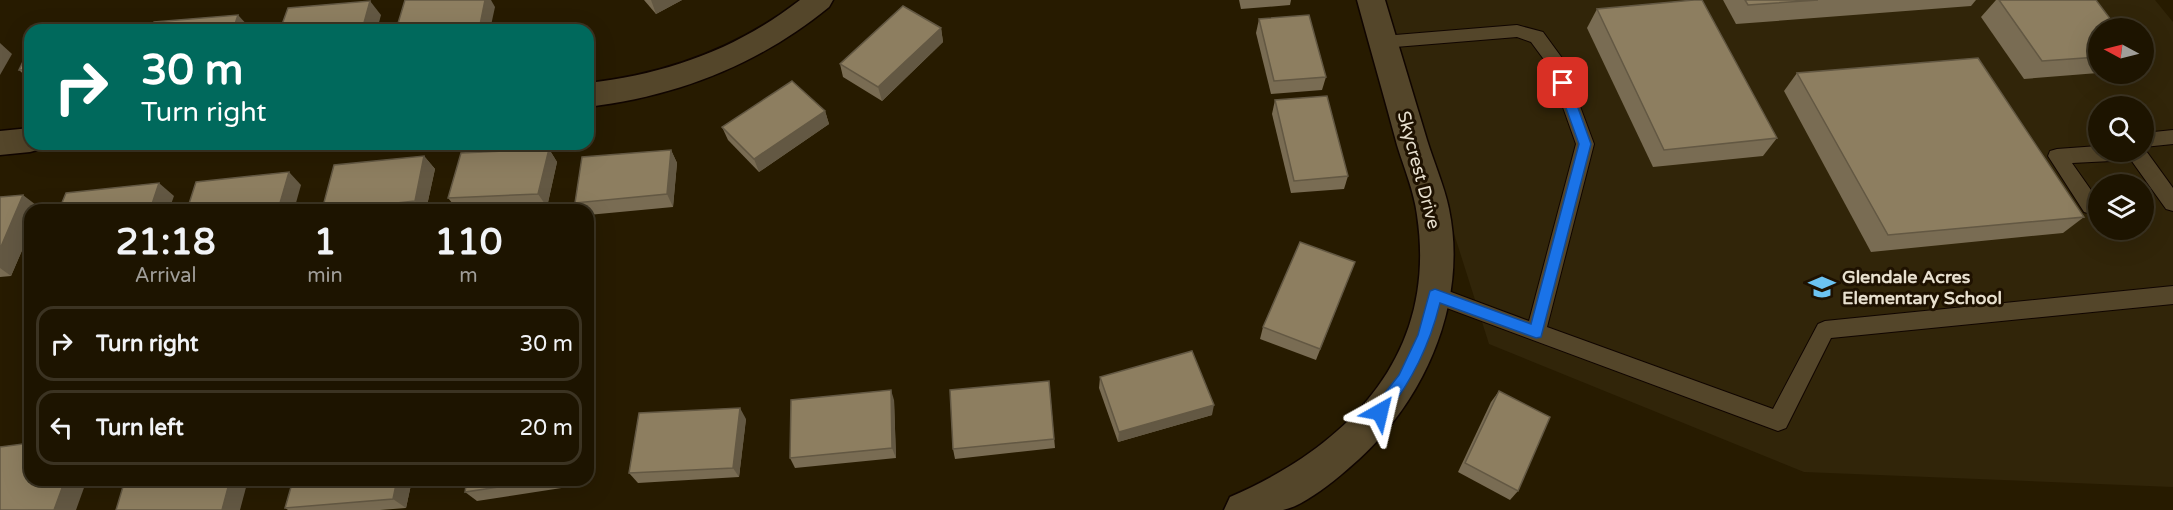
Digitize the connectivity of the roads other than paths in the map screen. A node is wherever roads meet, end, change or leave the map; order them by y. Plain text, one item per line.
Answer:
1 (819, 0) edge
2 (1371, 0) edge
3 (1383, 42) junction
4 (594, 94) edge
5 (2173, 137) edge
6 (2154, 139) edge
7 (24, 141) edge
8 (0, 143) edge
9 (2088, 154) edge
10 (2143, 162) edge
11 (2088, 202) edge
12 (2173, 203) edge
13 (1435, 295) junction
14 (2173, 296) edge
15 (1536, 332) junction
16 (1243, 510) edge

1 - 4 street
2 - 3 street, Skycrest Drive
3 - 13 street, Skycrest Drive
3 - 15 lane
5 - 6 lane
7 - 8 street
9 - 11 lane
10 - 12 lane
13 - 15 lane
13 - 16 street, Skycrest Drive
14 - 15 lane

